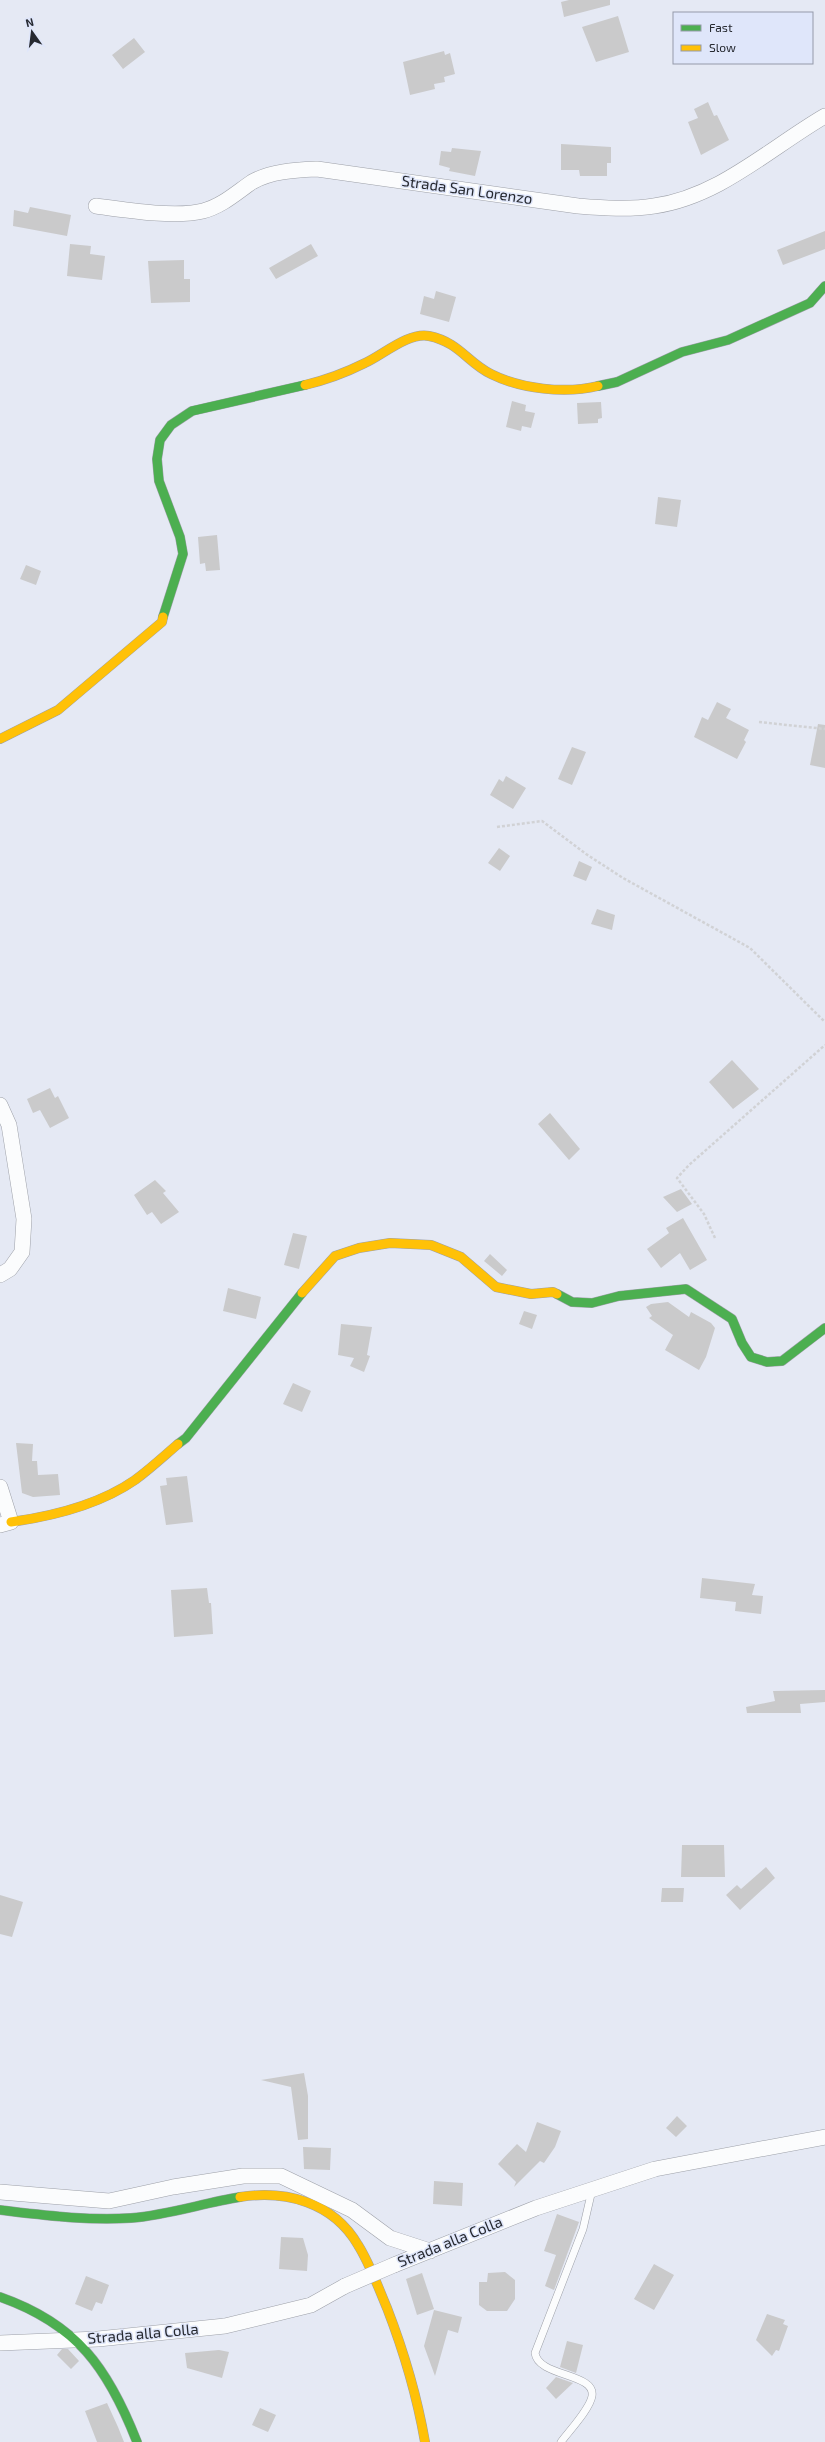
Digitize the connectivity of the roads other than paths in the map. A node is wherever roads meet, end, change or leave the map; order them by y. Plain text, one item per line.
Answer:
1 (825, 116) edge
2 (96, 206) dead end
3 (825, 286) edge
4 (0, 740) edge
5 (0, 1105) edge
6 (0, 1275) edge
7 (825, 1328) edge
8 (0, 1487) edge
9 (5, 1524) edge
10 (825, 2137) edge
11 (592, 2190) junction
12 (0, 2192) edge
13 (0, 2210) edge
14 (430, 2251) junction
15 (0, 2297) edge
16 (76, 2339) junction
17 (0, 2343) edge
18 (137, 2442) edge
19 (425, 2442) edge
20 (561, 2442) edge

1 - 2 street, Strada San Lorenzo
3 - 4 main road
5 - 6 street
7 - 9 main road
8 - 9 street
10 - 11 street, Strada alla Colla
11 - 14 street, Strada alla Colla
11 - 20 lane
12 - 14 street
13 - 19 main road
14 - 16 street, Strada alla Colla, bridge
15 - 16 main road
16 - 17 street, Strada alla Colla
16 - 18 main road

